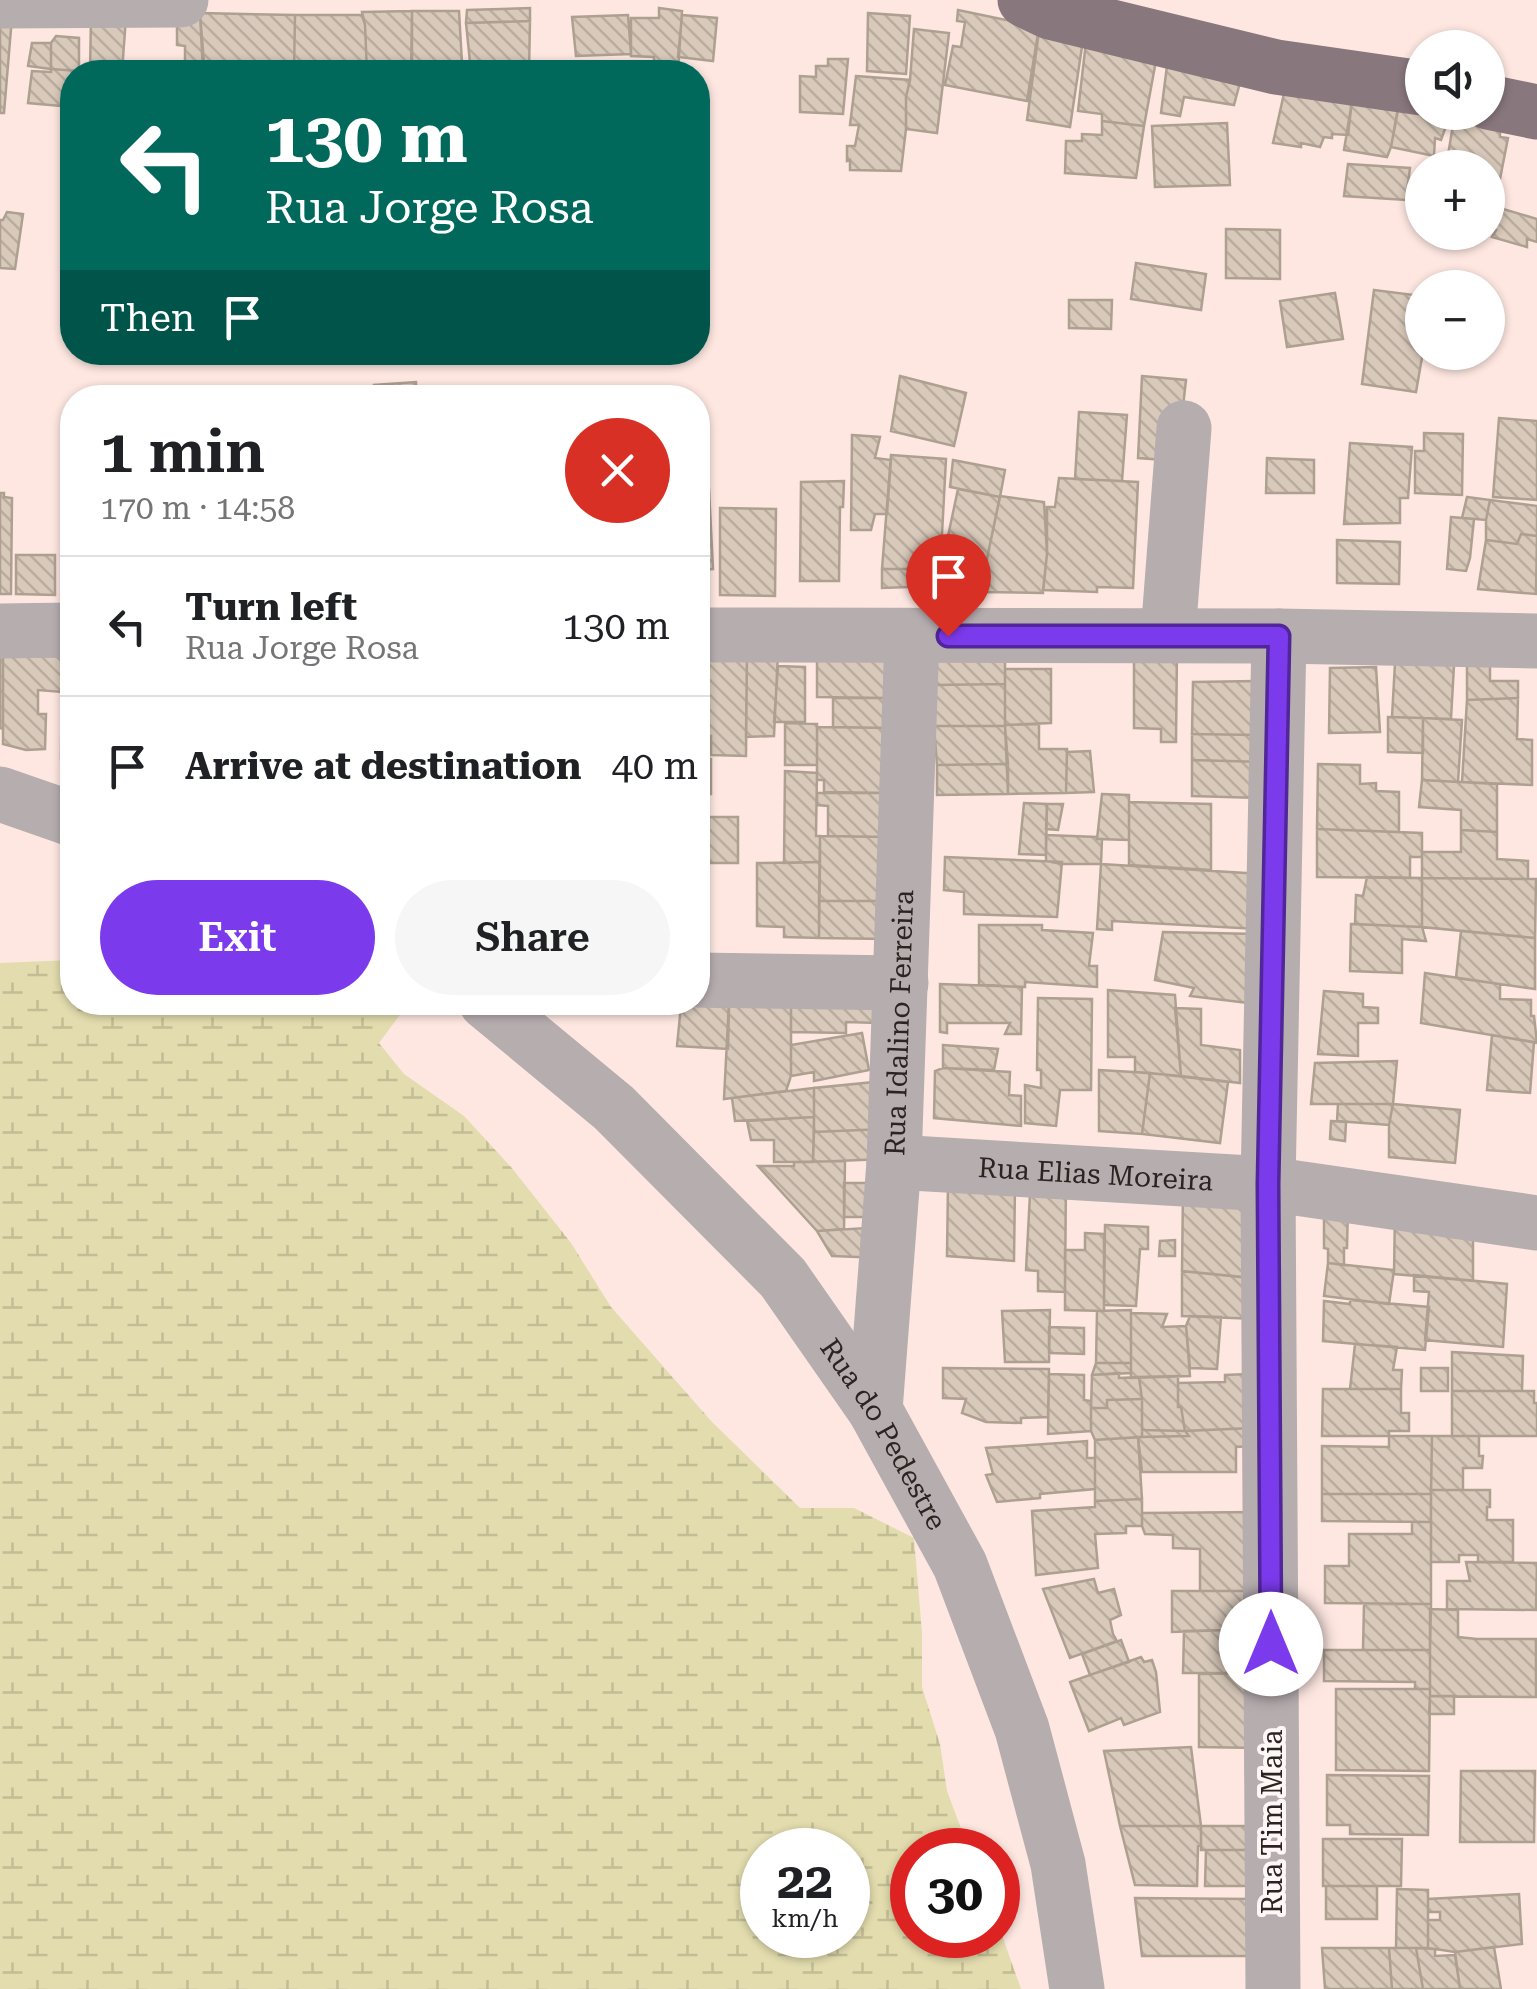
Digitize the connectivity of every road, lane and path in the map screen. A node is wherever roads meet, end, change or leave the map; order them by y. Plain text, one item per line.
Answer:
1 (181, 0) edge
2 (1025, 0) edge
3 (0, 1) edge
4 (1405, 86) edge
5 (1505, 105) edge
6 (1537, 112) edge
7 (1184, 428) dead end
8 (0, 630) edge
9 (60, 630) edge
10 (710, 635) edge
11 (1168, 635) junction
12 (912, 636) junction
13 (1279, 636) junction
14 (1537, 641) edge
15 (0, 794) edge
16 (60, 815) edge
17 (710, 980) edge
18 (901, 983) junction
19 (502, 1015) edge
20 (894, 1162) junction
21 (1268, 1184) junction
22 (1537, 1224) edge
23 (875, 1410) junction
24 (1077, 1989) edge
25 (1272, 1989) edge

1 - 3 street
2 - 4 main road
5 - 6 main road
7 - 11 street
8 - 9 street
10 - 12 street
11 - 12 street
11 - 13 street
12 - 18 street, Rua Idalino Ferreira
13 - 14 street
13 - 21 street, Rua Tim Maia
15 - 16 street
17 - 18 street
18 - 20 street, Rua Idalino Ferreira
19 - 23 street, Rua do Pedestre
20 - 21 street, Rua Elias Moreira
20 - 23 street, Rua Idalino Ferreira
21 - 22 street, Rua Elias Moreira
21 - 25 street, Rua Tim Maia
23 - 24 street, Rua do Pedestre

